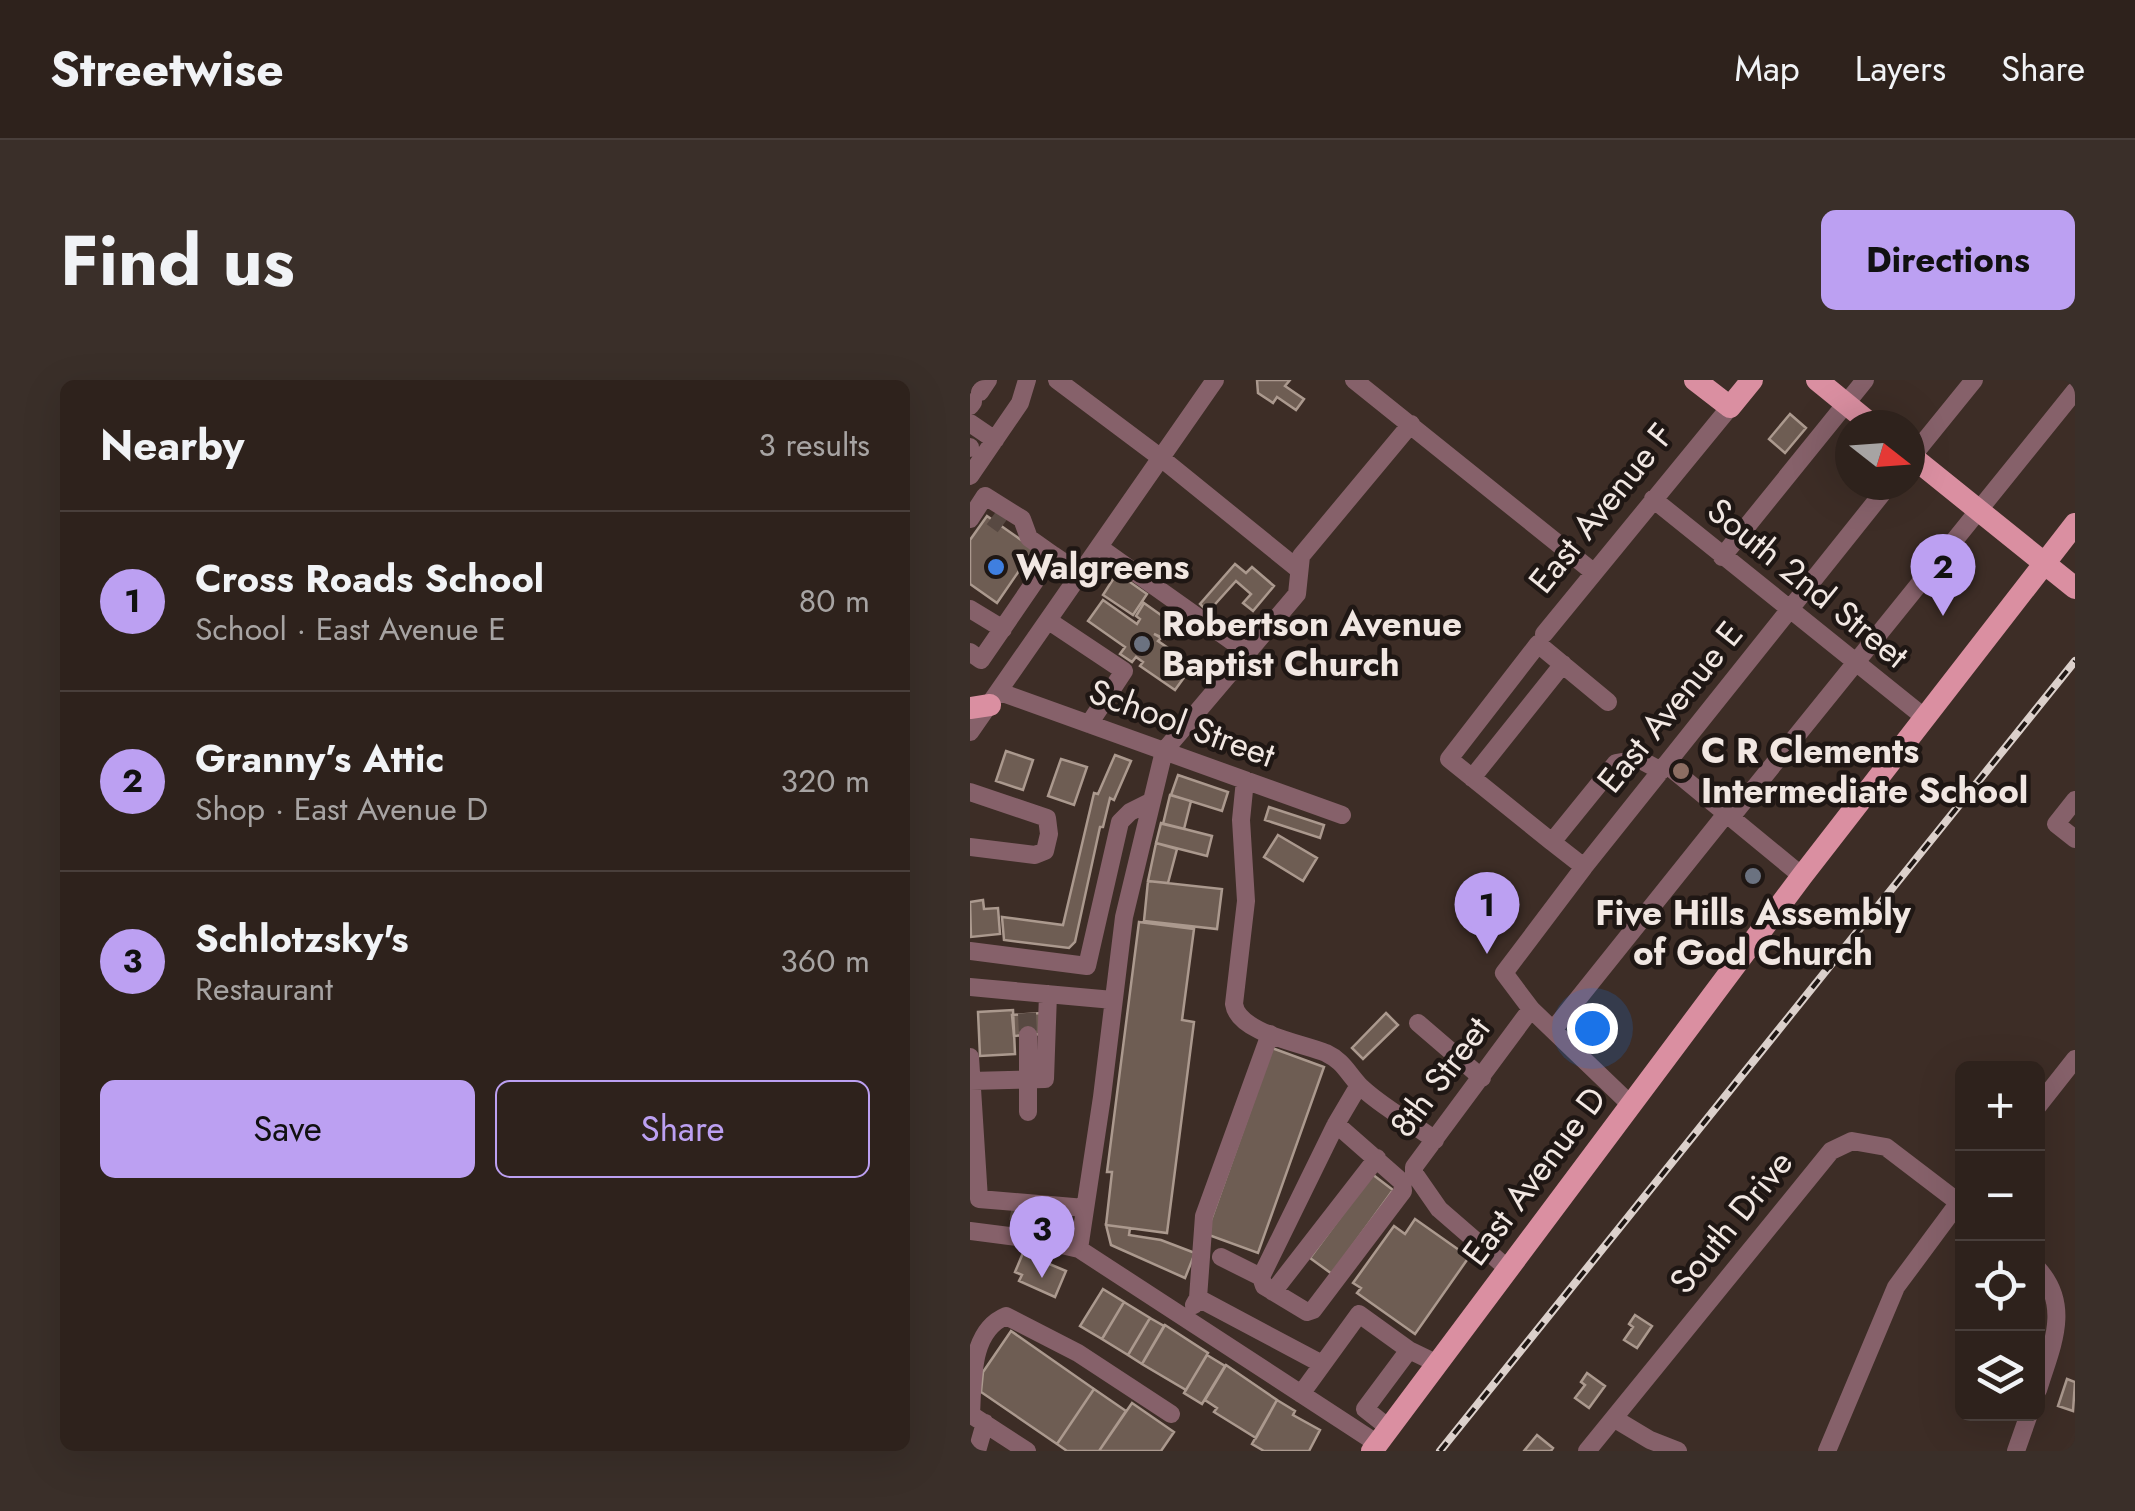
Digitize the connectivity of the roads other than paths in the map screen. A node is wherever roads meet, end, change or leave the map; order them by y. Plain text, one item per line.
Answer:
1 (1028, 380) edge
2 (1056, 380) edge
3 (1215, 380) edge
4 (1354, 380) edge
5 (1695, 380) edge
6 (1752, 380) edge
7 (1817, 380) edge
8 (1865, 380) edge
9 (1974, 380) edge
10 (2075, 391) edge
11 (1846, 404) junction
12 (1730, 407) junction
13 (1853, 410) edge
14 (1410, 424) junction
15 (977, 438) edge
16 (1925, 440) edge
17 (1161, 458) junction
18 (1925, 468) edge
19 (970, 476) edge
20 (1652, 499) junction
21 (1877, 500) edge
22 (1979, 510) junction
23 (997, 519) tunnel mouth
24 (2075, 524) edge
25 (1100, 548) junction
26 (1052, 555) junction
27 (1722, 558) junction
28 (2044, 562) junction
29 (1298, 569) junction
30 (1592, 572) junction
31 (1081, 574) junction
32 (2075, 588) edge
33 (970, 608) edge
34 (1788, 612) junction
35 (1049, 621) junction
36 (1002, 629) junction
37 (1544, 634) dead end
38 (970, 652) edge
39 (1247, 652) junction
40 (1563, 664) junction
41 (1855, 664) junction
42 (987, 702) edge
43 (1608, 702) dead end
44 (1924, 716) junction
45 (1089, 724) junction
46 (970, 732) edge
47 (1164, 751) junction
48 (1663, 768) junction
49 (1472, 778) junction
50 (1245, 780) junction
51 (970, 792) edge
52 (2075, 800) edge
53 (1150, 802) junction
54 (1342, 815) dead end
55 (1729, 816) junction
56 (2075, 839) edge
57 (1552, 842) junction
58 (970, 847) edge
59 (1584, 868) junction
60 (1802, 876) junction
61 (970, 951) edge
62 (1087, 966) junction
63 (1116, 971) junction
64 (970, 987) edge
65 (1026, 992) junction
66 (1048, 994) junction
67 (1112, 1000) junction
68 (1531, 1010) junction
69 (1027, 1013) tunnel mouth
70 (1418, 1023) dead end
71 (1553, 1030) junction
72 (1270, 1034) junction
73 (1028, 1036) tunnel mouth
74 (970, 1057) edge
75 (2075, 1059) edge
76 (1482, 1078) junction
77 (1037, 1079) junction
78 (971, 1081) edge
79 (2067, 1084) edge
80 (1359, 1085) junction
81 (2045, 1101) edge
82 (1631, 1106) junction
83 (1028, 1112) dead end
84 (1336, 1124) junction
85 (1435, 1140) junction
86 (1377, 1158) junction
87 (1955, 1198) edge
88 (1085, 1208) junction
89 (1955, 1210) edge
90 (970, 1230) edge
91 (1078, 1249) junction
92 (1221, 1257) dead end
93 (1507, 1268) junction
94 (1262, 1276) junction
95 (2045, 1279) edge
96 (1273, 1292) junction
97 (1198, 1298) junction
98 (1186, 1319) junction
99 (1410, 1350) junction
100 (1322, 1364) junction
101 (1436, 1364) junction
102 (2045, 1367) edge
103 (1301, 1394) junction
104 (1171, 1414) dead end
105 (976, 1417) edge
106 (1615, 1418) junction
107 (2027, 1421) edge
108 (1380, 1441) edge
109 (977, 1451) edge
110 (1027, 1451) edge
111 (1588, 1451) edge
112 (1678, 1451) edge
113 (1827, 1451) edge
114 (2016, 1451) edge

1 - 15 street
2 - 17 street
3 - 17 street
4 - 14 street
5 - 12 main road
6 - 12 main road, East Avenue F
7 - 11 main road
8 - 11 street
9 - 16 street
10 - 22 street
11 - 13 main road
11 - 27 street
12 - 20 street, East Avenue F
14 - 29 street
14 - 30 street
15 - 19 street
17 - 25 street
17 - 29 street
18 - 22 main road
20 - 27 street, South 2nd Street
20 - 30 street, East Avenue F
21 - 34 street, East Avenue E
22 - 28 main road
22 - 41 street
23 - 26 street
24 - 28 main road, East Avenue D
25 - 31 street
25 - 39 street
26 - 31 street
26 - 36 street
27 - 34 street, South 2nd Street
28 - 32 main road
28 - 44 main road, East Avenue D
29 - 39 street
30 - 37 street, East Avenue F
31 - 35 street
33 - 36 street
34 - 41 street, South 2nd Street
34 - 48 street, East Avenue E
35 - 42 street
35 - 45 street
36 - 38 street
39 - 47 street
40 - 43 street
40 - 49 street
40 - 49 street
41 - 44 street, South 2nd Street
41 - 55 street
42 - 45 street, School Street
42 - 46 street
44 - 60 main road, East Avenue D
45 - 47 street, School Street
47 - 50 street, School Street
47 - 53 street
48 - 55 street
48 - 57 street
48 - 59 street, East Avenue E
49 - 57 street
50 - 54 street, School Street
50 - 72 street
51 - 58 street
52 - 56 street
53 - 62 street
53 - 63 street
55 - 60 street
55 - 71 street
57 - 59 street
59 - 68 street, East Avenue E
60 - 82 main road, East Avenue D
61 - 62 street
62 - 63 street
63 - 67 street
64 - 65 street
65 - 66 street
65 - 69 street
66 - 67 street
66 - 77 street
67 - 88 street
68 - 71 street
68 - 76 street, 8th Street
70 - 76 street
71 - 82 street
72 - 80 street
72 - 97 street
73 - 77 street
74 - 78 street
75 - 79 street
76 - 85 street, 8th Street
77 - 78 street
77 - 83 street
78 - 88 street
79 - 81 street
80 - 84 street
80 - 85 street
82 - 93 main road, East Avenue D
84 - 86 street
84 - 94 street
85 - 93 street, 8th Street
86 - 96 street
86 - 96 street
87 - 106 street, South Drive
88 - 91 street
89 - 113 street
90 - 91 street
91 - 98 street
92 - 94 street
93 - 101 main road, East Avenue D
94 - 96 street
95 - 102 street
97 - 98 street
97 - 100 street
98 - 103 street
99 - 100 street
99 - 101 street
99 - 108 street
100 - 103 street
101 - 108 main road, East Avenue D
103 - 108 street
104 - 105 street
105 - 109 street
105 - 110 street
106 - 111 street, South Drive
106 - 112 street
107 - 114 street

